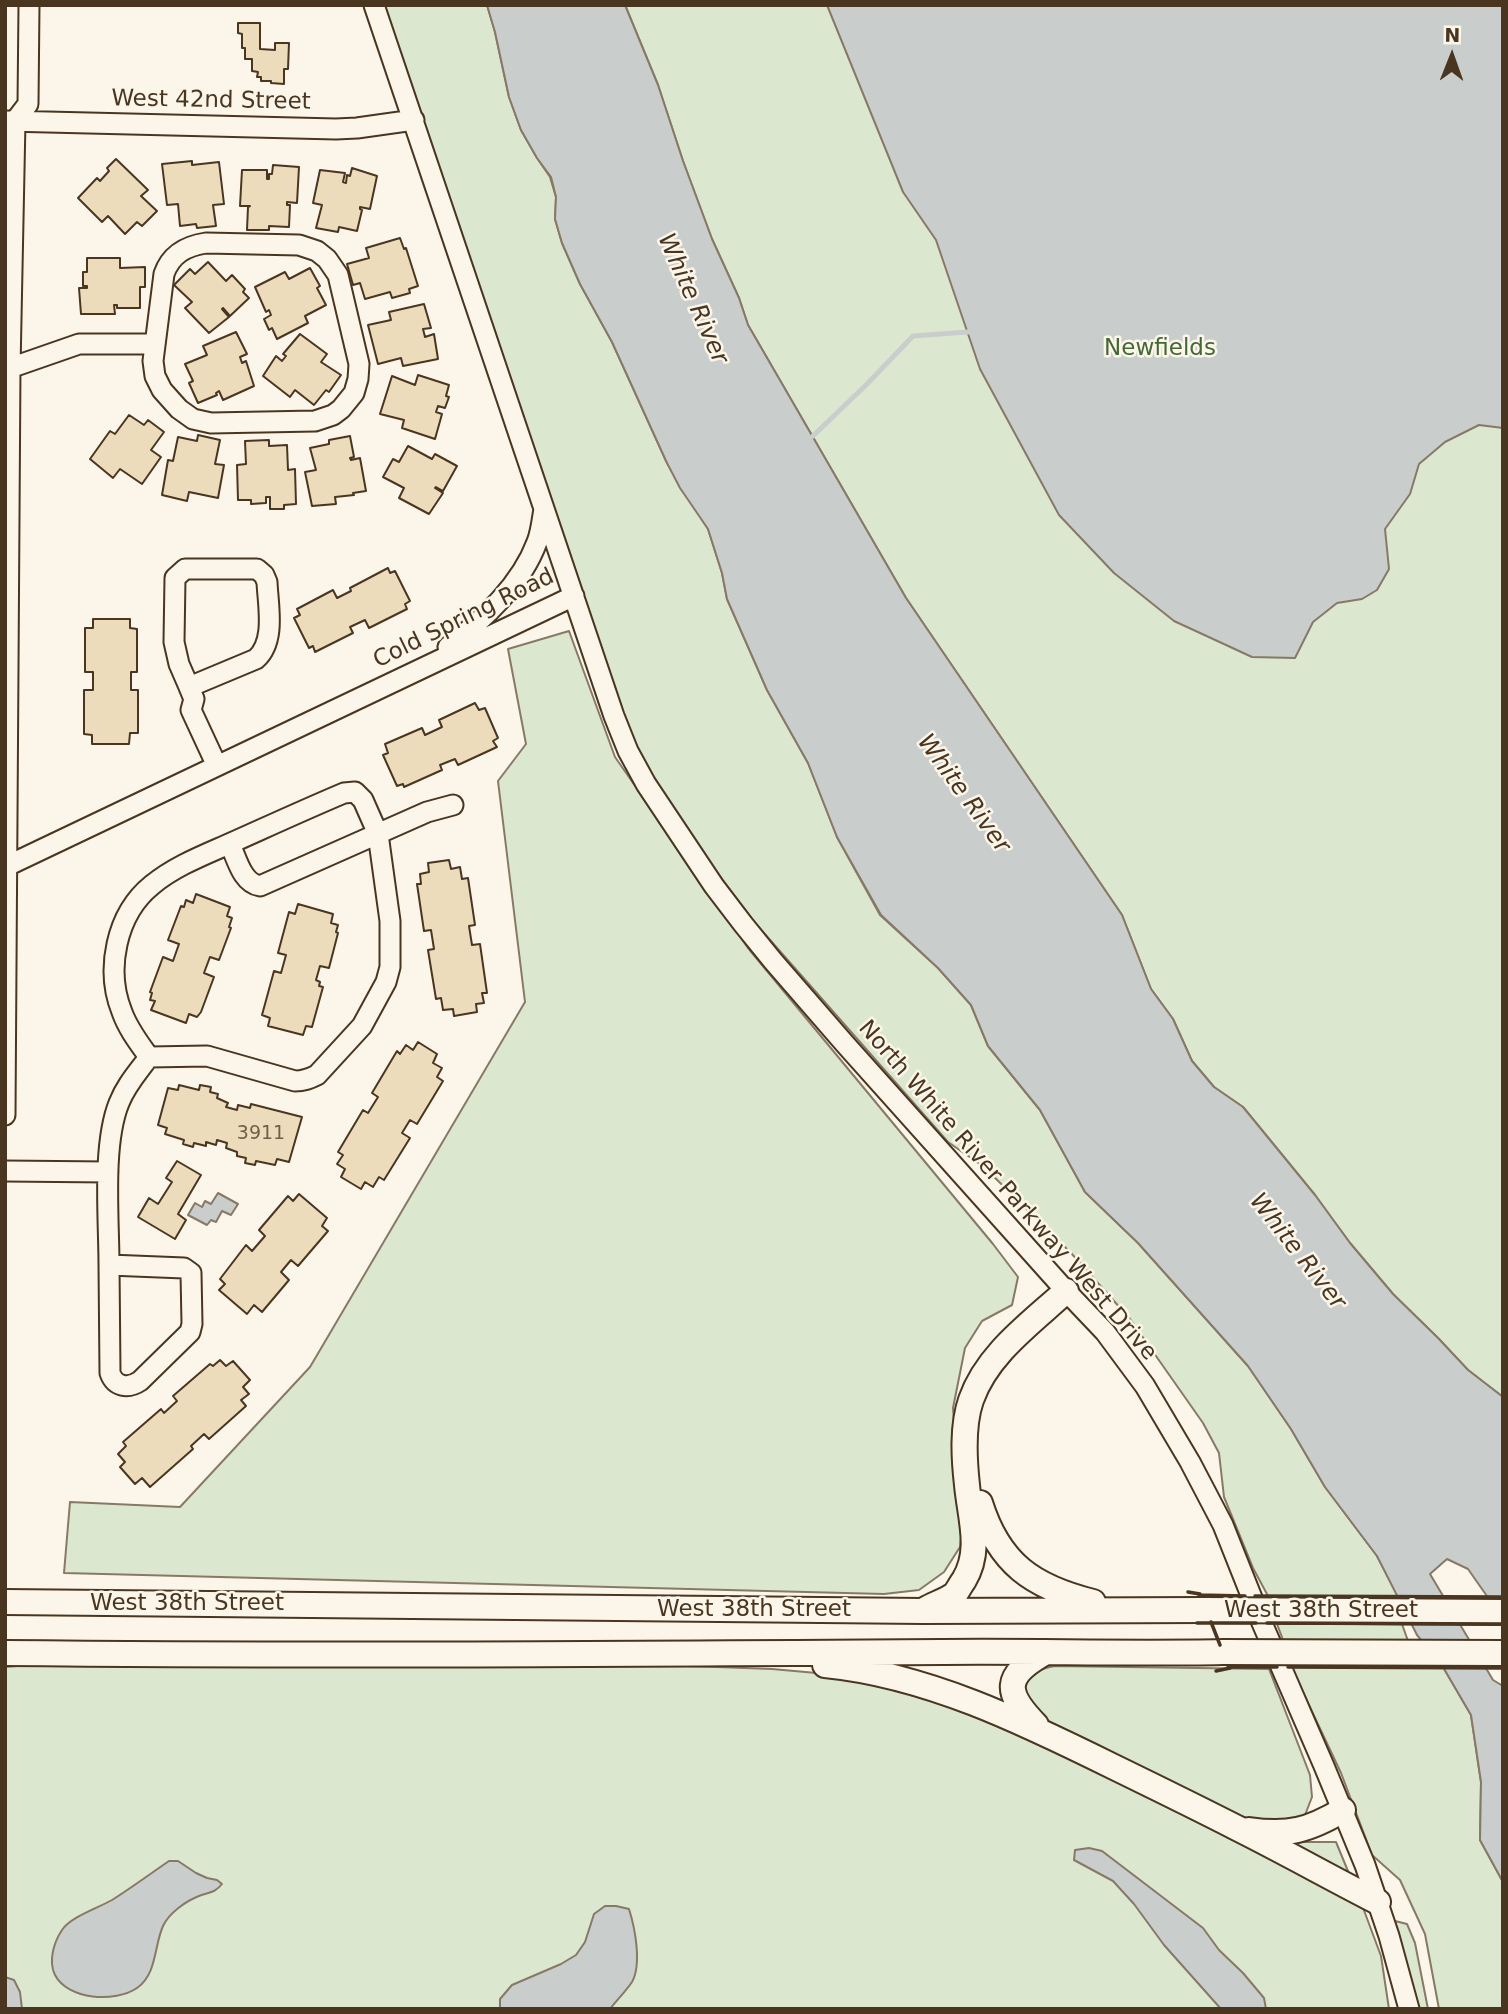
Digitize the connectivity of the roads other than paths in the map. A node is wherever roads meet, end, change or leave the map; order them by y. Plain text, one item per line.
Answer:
1 (29, 5) edge
2 (374, 5) edge
3 (8, 117) edge
4 (414, 120) junction
5 (154, 344) junction
6 (10, 368) junction
7 (7, 494) edge
8 (544, 508) junction
9 (574, 596) junction
10 (417, 671) junction
11 (192, 693) junction
12 (222, 764) junction
13 (453, 805) dead end
14 (378, 834) junction
15 (230, 844) junction
16 (7, 866) junction
17 (6, 1009) edge
18 (149, 1057) junction
19 (5, 1115) edge
20 (5, 1171) edge
21 (108, 1172) junction
22 (109, 1265) junction
23 (1066, 1291) junction
24 (965, 1438) junction
25 (5, 1602) edge
26 (1128, 1610) junction
27 (923, 1611) junction
28 (1503, 1612) edge
29 (1046, 1652) junction
30 (5, 1653) edge
31 (1503, 1653) edge
32 (721, 1654) junction
33 (1041, 1731) junction
34 (1343, 1810) junction
35 (1238, 1828) junction
36 (1378, 1902) junction
37 (1409, 2009) edge

1 - 3 street
2 - 4 street, Cold Spring Road
3 - 4 street, West 42nd Street
3 - 6 street
4 - 8 street, Cold Spring Road
5 - 5 street
5 - 6 street
6 - 7 street
7 - 16 street
8 - 9 street, Cold Spring Road
8 - 10 street
9 - 10 street, Cold Spring Road
9 - 23 street, North White River Parkway West Drive
10 - 12 street, Cold Spring Road
11 - 11 street
11 - 12 street
12 - 16 street, Cold Spring Road
13 - 14 street
14 - 15 street
14 - 15 street
14 - 18 street
15 - 18 street
16 - 17 street
17 - 19 street
18 - 21 street
20 - 21 street
21 - 22 street
22 - 22 street
23 - 24 main road
23 - 34 street, North White River Parkway West Drive
24 - 26 main road
24 - 27 main road
25 - 27 main road, West 38th Street
26 - 27 main road, West 38th Street
26 - 28 main road, West 38th Street, bridge
29 - 31 main road, West 38th Street, bridge
29 - 32 main road, West 38th Street
29 - 33 main road
30 - 32 main road, West 38th Street
32 - 33 main road
33 - 35 main road
34 - 35 main road
34 - 36 street, North White River Parkway West Drive
35 - 36 main road
36 - 37 street, North White River Parkway West Drive

